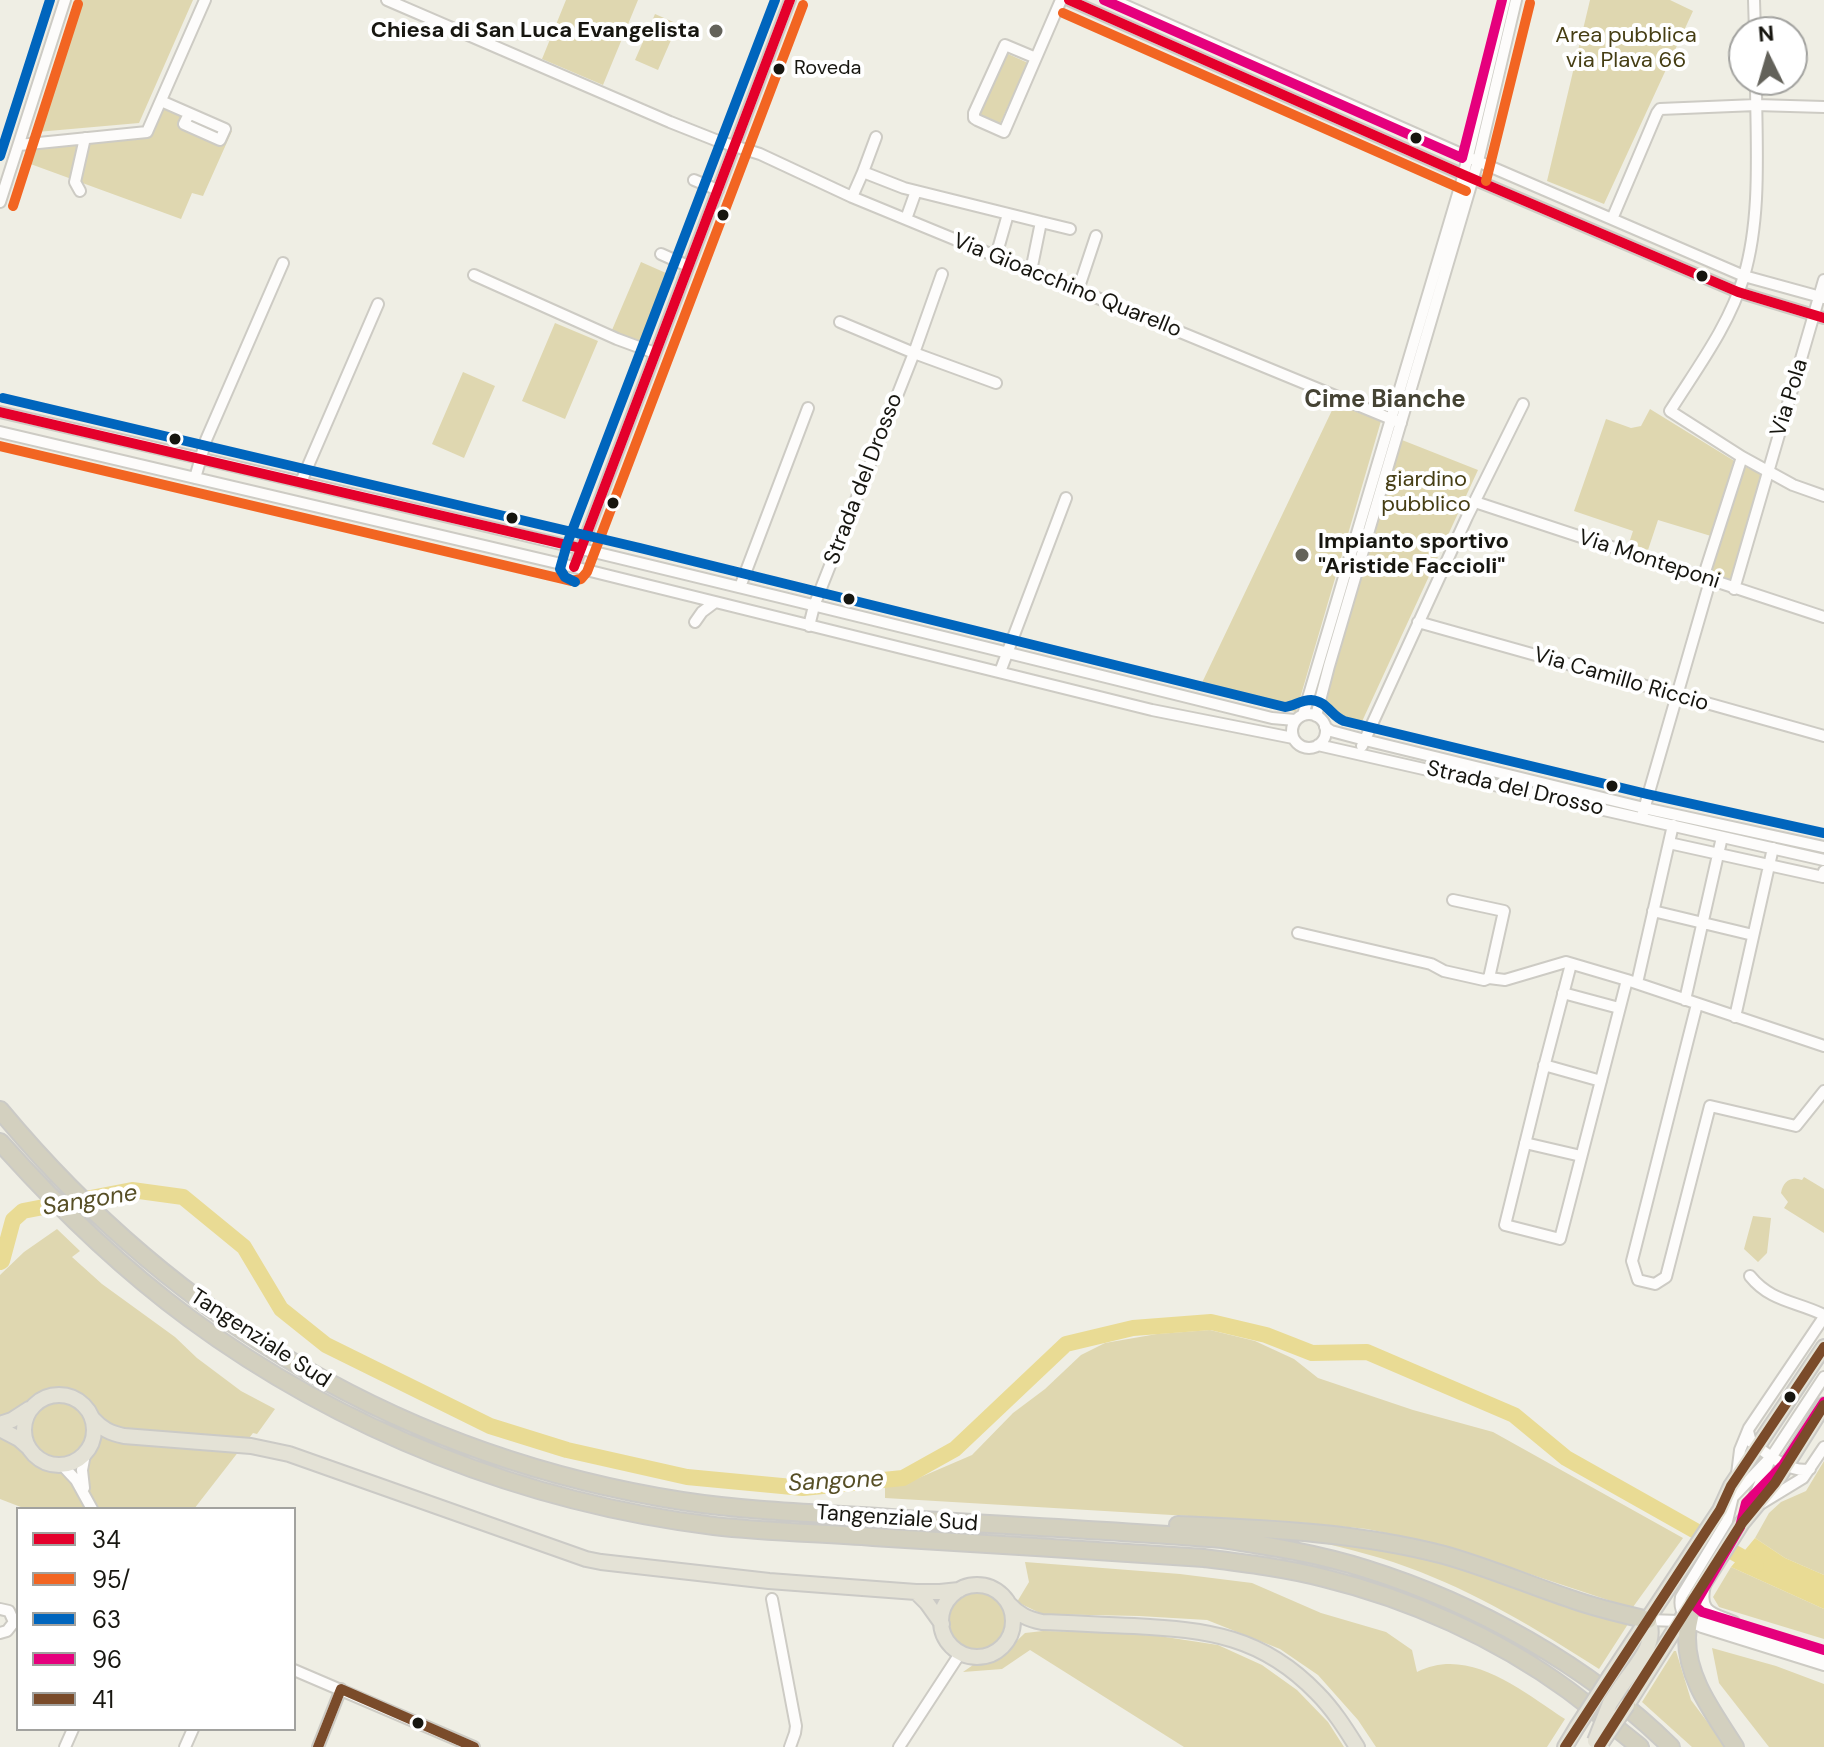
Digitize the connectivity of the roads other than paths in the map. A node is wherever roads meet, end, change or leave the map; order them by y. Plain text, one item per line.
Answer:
1 (65, 0) edge
2 (205, 0) edge
3 (387, 0) edge
4 (790, 0) edge
5 (1061, 0) edge
6 (1069, 0) edge
7 (1113, 0) edge
8 (1505, 0) edge
9 (1516, 0) edge
10 (1179, 29) junction
11 (1195, 36) junction
12 (1172, 45) junction
13 (1188, 53) junction
14 (1036, 58) junction
15 (1756, 96) edge
16 (161, 101) junction
17 (1756, 105) junction
18 (1824, 107) edge
19 (189, 114) dead end
20 (876, 137) dead end
21 (85, 138) junction
22 (19, 145) junction
23 (734, 146) junction
24 (1473, 159) junction
25 (863, 172) junction
26 (1468, 176) junction
27 (694, 180) dead end
28 (718, 190) junction
29 (80, 191) dead end
30 (916, 191) junction
31 (852, 197) junction
32 (0, 202) edge
33 (1592, 211) junction
34 (1008, 214) junction
35 (906, 219) junction
36 (1612, 219) junction
37 (1041, 222) junction
38 (1586, 227) junction
39 (1070, 229) dead end
40 (1096, 236) dead end
41 (661, 254) dead end
42 (996, 256) junction
43 (283, 263) dead end
44 (688, 266) junction
45 (1031, 271) junction
46 (942, 274) dead end
47 (474, 275) dead end
48 (1744, 276) junction
49 (1824, 280) edge
50 (1078, 290) junction
51 (1738, 292) junction
52 (1822, 297) edge
53 (378, 304) dead end
54 (1819, 317) edge
55 (840, 322) dead end
56 (655, 353) junction
57 (914, 353) junction
58 (996, 383) dead end
59 (1523, 404) dead end
60 (808, 408) dead end
61 (0, 412) edge
62 (1396, 421) junction
63 (0, 432) edge
64 (1742, 457) junction
65 (200, 458) junction
66 (1768, 471) junction
67 (195, 478) junction
68 (301, 482) junction
69 (1824, 496) edge
70 (1066, 498) dead end
71 (1475, 502) junction
72 (445, 516) junction
73 (521, 534) junction
74 (440, 535) junction
75 (580, 548) junction
76 (515, 554) junction
77 (574, 567) junction
78 (1706, 580) junction
79 (740, 587) junction
80 (1734, 589) junction
81 (688, 595) junction
82 (714, 603) junction
83 (814, 606) junction
84 (1824, 617) edge
85 (1418, 622) junction
86 (809, 626) junction
87 (1006, 653) junction
88 (1000, 672) junction
89 (1086, 672) junction
90 (1081, 692) junction
91 (1677, 696) junction
92 (1316, 716) junction
93 (1299, 718) junction
94 (1325, 727) junction
95 (1824, 736) edge
96 (1293, 738) junction
97 (1365, 740) junction
98 (1318, 745) junction
99 (1358, 753) junction
100 (1643, 813) junction
101 (1673, 825) junction
102 (1722, 837) junction
103 (1669, 843) junction
104 (1824, 847) edge
105 (1773, 848) junction
106 (1718, 854) junction
107 (1824, 860) edge
108 (1769, 865) junction
109 (1824, 871) edge
110 (1453, 900) dead end
111 (1653, 911) junction
112 (1702, 924) junction
113 (1298, 933) dead end
114 (1753, 935) junction
115 (1571, 964) junction
116 (1489, 978) junction
117 (1629, 984) junction
118 (1563, 993) junction
119 (1691, 1002) junction
120 (1619, 1008) junction
121 (1735, 1017) junction
122 (1824, 1046) edge
123 (1544, 1065) junction
124 (1601, 1081) junction
125 (1824, 1091) edge
126 (0, 1110) edge
127 (0, 1142) edge
128 (1525, 1143) junction
129 (1581, 1156) junction
130 (1750, 1276) dead end
131 (1824, 1316) edge
132 (1824, 1347) edge
133 (1824, 1377) edge
134 (1824, 1405) edge
135 (32, 1407) junction
136 (93, 1419) junction
137 (0, 1426) edge
138 (1748, 1431) junction
139 (124, 1436) junction
140 (1757, 1446) junction
141 (28, 1447) junction
142 (1824, 1447) edge
143 (87, 1452) junction
144 (1772, 1456) junction
145 (1786, 1465) junction
146 (63, 1466) junction
147 (1810, 1469) junction
148 (1736, 1479) junction
149 (85, 1494) junction
150 (1756, 1505) junction
151 (91, 1507) edge
152 (1729, 1520) junction
153 (1060, 1529) junction
154 (1711, 1549) junction
155 (1707, 1580) junction
156 (959, 1590) junction
157 (916, 1592) junction
158 (772, 1599) dead end
159 (1694, 1601) joint
160 (1009, 1604) junction
161 (0, 1609) edge
162 (1648, 1620) junction
163 (1042, 1622) junction
164 (15, 1624) edge
165 (942, 1624) junction
166 (1692, 1624) junction
167 (1745, 1631) junction
168 (0, 1633) edge
169 (1009, 1637) junction
170 (961, 1652) junction
171 (1824, 1656) edge
172 (1824, 1665) edge
173 (296, 1671) edge
174 (1622, 1685) junction
175 (341, 1689) junction
176 (1597, 1745) edge
177 (318, 1747) edge
178 (474, 1747) edge
179 (790, 1747) edge
180 (899, 1747) edge
181 (1357, 1747) edge
182 (1565, 1747) edge
183 (1640, 1747) edge
184 (1671, 1747) edge
185 (1735, 1747) edge

1 - 22 street
2 - 16 street
3 - 23 street, Via Gioacchino Quarello
4 - 23 street
5 - 14 street
6 - 12 street
7 - 10 street
8 - 24 street
9 - 24 street
10 - 11 street
10 - 12 street
11 - 13 street
11 - 24 street
12 - 13 street
13 - 26 street
14 - 14 street
15 - 17 street
16 - 19 street
16 - 21 street
17 - 18 street
17 - 36 street
17 - 48 street
20 - 25 street
21 - 22 street
21 - 29 street
22 - 32 street
23 - 28 street
23 - 31 street, Via Gioacchino Quarello
24 - 26 street
24 - 33 street
25 - 30 street
25 - 31 street
26 - 38 street
26 - 62 street
27 - 28 street
28 - 44 street
30 - 34 street
30 - 35 street
31 - 35 street, Via Gioacchino Quarello
33 - 36 street
33 - 38 street
34 - 37 street
34 - 42 street
35 - 42 street, Via Gioacchino Quarello
36 - 48 street
37 - 39 street
37 - 45 street
38 - 51 street
40 - 50 street
41 - 44 street
42 - 45 street, Via Gioacchino Quarello
43 - 65 street
44 - 56 street
45 - 50 street, Via Gioacchino Quarello
46 - 57 street, Strada del Drosso
47 - 56 street
48 - 51 street
48 - 52 street
49 - 52 street, Via Pola
50 - 62 street, Via Gioacchino Quarello
51 - 54 street
51 - 64 street
52 - 54 street, Via Pola
53 - 68 street
54 - 66 street, Via Pola
55 - 57 street
56 - 75 street
57 - 58 street
57 - 83 street, Strada del Drosso
59 - 71 street
60 - 79 street
61 - 65 street
62 - 92 street
62 - 93 street
63 - 67 street
64 - 66 street
64 - 78 street
65 - 67 street
65 - 68 street
66 - 69 street
66 - 80 street, Via Pola
67 - 74 street
68 - 72 street
70 - 87 street
71 - 78 street, Via Monteponi
71 - 85 street
72 - 73 street
72 - 74 street
73 - 75 street
73 - 76 street
74 - 76 street
75 - 77 street
75 - 79 street
76 - 77 street
77 - 81 street
78 - 80 street, Via Monteponi
78 - 91 street
79 - 83 street
80 - 84 street, Via Monteponi
81 - 82 street
81 - 82 street
82 - 86 street
83 - 86 street, Strada del Drosso
83 - 87 street
85 - 91 street, Via Camillo Riccio
85 - 97 street
86 - 88 street
87 - 88 street
87 - 89 street
88 - 90 street
89 - 90 street
89 - 93 street
90 - 96 street
91 - 95 street, Via Camillo Riccio
91 - 100 street
92 - 93 street
92 - 94 street
93 - 96 street
94 - 97 street, Strada del Drosso
94 - 98 street
96 - 98 street
97 - 99 street
97 - 100 street, Strada del Drosso
98 - 99 street, Strada del Drosso
99 - 100 street, Strada del Drosso
100 - 101 street, Strada del Drosso
100 - 104 street, Strada del Drosso
101 - 102 street, Strada del Drosso
101 - 103 street
102 - 105 street, Strada del Drosso
102 - 106 street
103 - 106 street
103 - 111 street
105 - 107 street, Strada del Drosso
105 - 108 street
106 - 108 street
106 - 112 street
108 - 109 street
108 - 114 street
110 - 116 street
111 - 112 street
111 - 117 street
112 - 114 street
112 - 119 street
113 - 116 street
114 - 121 street
115 - 116 street
115 - 117 street
115 - 118 street
117 - 119 street
117 - 120 street
118 - 120 street
118 - 123 street
119 - 121 street
119 - 125 street
120 - 124 street
121 - 122 street
123 - 124 street
123 - 128 street
124 - 129 street
126 - 153 highway, Tangenziale Sud
127 - 183 highway, Tangenziale Sud
128 - 129 street
128 - 129 street
130 - 131 street
131 - 138 street
132 - 140 main road
133 - 144 street
134 - 145 main road
135 - 136 main road
135 - 137 main road
135 - 141 main road
136 - 139 main road
136 - 143 main road
137 - 141 main road
138 - 140 street
138 - 148 street
139 - 143 main road
139 - 157 main road
140 - 144 street
140 - 148 main road
141 - 146 main road
142 - 147 street
143 - 146 main road
143 - 149 street
144 - 145 street
144 - 152 street
144 - 152 street
145 - 147 street
145 - 150 main road
146 - 149 street
147 - 150 street
148 - 152 main road
149 - 151 street
150 - 152 main road
152 - 154 main road
152 - 154 main road
153 - 162 highway
153 - 184 highway, Tangenziale Sud
154 - 155 main road
154 - 162 main road
154 - 166 street
155 - 159 main road
155 - 167 street
156 - 157 main road
156 - 160 main road
156 - 165 main road
157 - 165 main road
158 - 179 street
159 - 166 highway
160 - 163 main road
160 - 169 main road
161 - 164 street
162 - 166 street
162 - 174 main road
163 - 169 main road
163 - 181 main road
164 - 168 street
165 - 170 main road
166 - 167 street
166 - 172 street
166 - 174 main road
166 - 185 highway
167 - 171 street
169 - 170 main road
170 - 180 street
173 - 175 street
174 - 176 main road, bridge
174 - 182 main road, bridge
175 - 177 street
175 - 178 street

